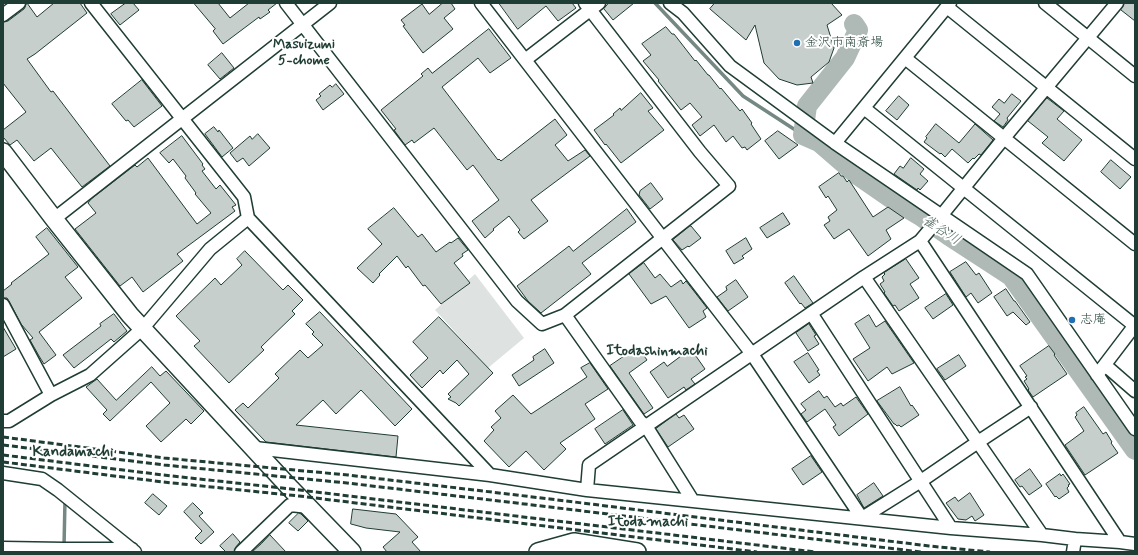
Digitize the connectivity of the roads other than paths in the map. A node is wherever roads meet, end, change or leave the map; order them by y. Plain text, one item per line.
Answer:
1 (19, 3) edge
2 (90, 3) edge
3 (286, 3) edge
4 (330, 3) edge
5 (481, 3) edge
6 (670, 3) edge
7 (1045, 3) edge
8 (1117, 3) edge
9 (591, 5) edge
10 (949, 5) edge
11 (3, 15) edge
12 (303, 24) junction
13 (1088, 37) junction
14 (905, 58) junction
15 (524, 60) junction
16 (1135, 76) edge
17 (1046, 87) junction
18 (864, 108) junction
19 (182, 119) junction
20 (1004, 138) junction
21 (835, 143) junction
22 (3, 152) edge
23 (1135, 159) edge
24 (964, 188) junction
25 (248, 218) junction
26 (940, 218) junction
27 (54, 219) junction
28 (924, 237) junction
29 (662, 238) junction
30 (1135, 244) edge
31 (864, 277) junction
32 (3, 305) edge
33 (811, 313) junction
34 (565, 315) junction
35 (1135, 325) edge
36 (143, 328) junction
37 (752, 354) junction
38 (1105, 365) junction
39 (1097, 375) junction
40 (1135, 391) edge
41 (51, 395) junction
42 (1031, 407) junction
43 (3, 420) edge
44 (646, 426) junction
45 (1135, 429) edge
46 (978, 442) junction
47 (255, 448) junction
48 (3, 473) edge
49 (490, 475) junction
50 (921, 481) junction
51 (588, 490) junction
52 (693, 501) junction
53 (309, 507) junction
54 (862, 518) junction
55 (951, 528) junction
56 (1042, 534) junction
57 (1075, 539) junction
58 (1120, 542) junction
59 (1135, 544) edge
60 (3, 548) edge
61 (64, 550) edge
62 (134, 550) edge
63 (241, 552) edge
64 (352, 552) edge
65 (539, 552) edge
66 (637, 552) edge
67 (1073, 552) edge

1 - 11 street
2 - 19 street
3 - 12 street
4 - 12 street
5 - 15 street
6 - 21 street
7 - 13 street
8 - 13 street
9 - 15 street
9 - 29 street
10 - 14 street
10 - 17 street
12 - 19 street
12 - 34 street
13 - 16 street
13 - 17 street
14 - 18 street
14 - 20 street
15 - 29 street
17 - 20 street
17 - 23 street
18 - 21 street
18 - 24 street
19 - 25 street
19 - 27 street
20 - 24 street
20 - 30 street
21 - 26 street
22 - 27 street
24 - 26 street
24 - 35 street
25 - 36 street
25 - 49 street
26 - 28 street
26 - 39 street
27 - 36 street
28 - 31 street
28 - 42 street
29 - 34 street
29 - 37 street
31 - 33 street
31 - 46 street
32 - 41 street
33 - 37 street
33 - 50 street
34 - 44 street
35 - 38 street
36 - 41 street
36 - 47 street
37 - 44 street
37 - 54 street
38 - 39 street
38 - 40 street
39 - 45 street
41 - 43 street
42 - 46 street
42 - 58 street
44 - 51 street
44 - 52 street
46 - 50 street
46 - 56 street
47 - 49 street
47 - 53 street
48 - 62 street
49 - 51 street
50 - 54 street
50 - 55 street
51 - 52 street
52 - 54 street
53 - 63 street
53 - 64 street
54 - 55 street
55 - 56 street
56 - 57 street
57 - 58 street
57 - 67 street
58 - 59 street
60 - 61 street
61 - 62 street
65 - 66 street

